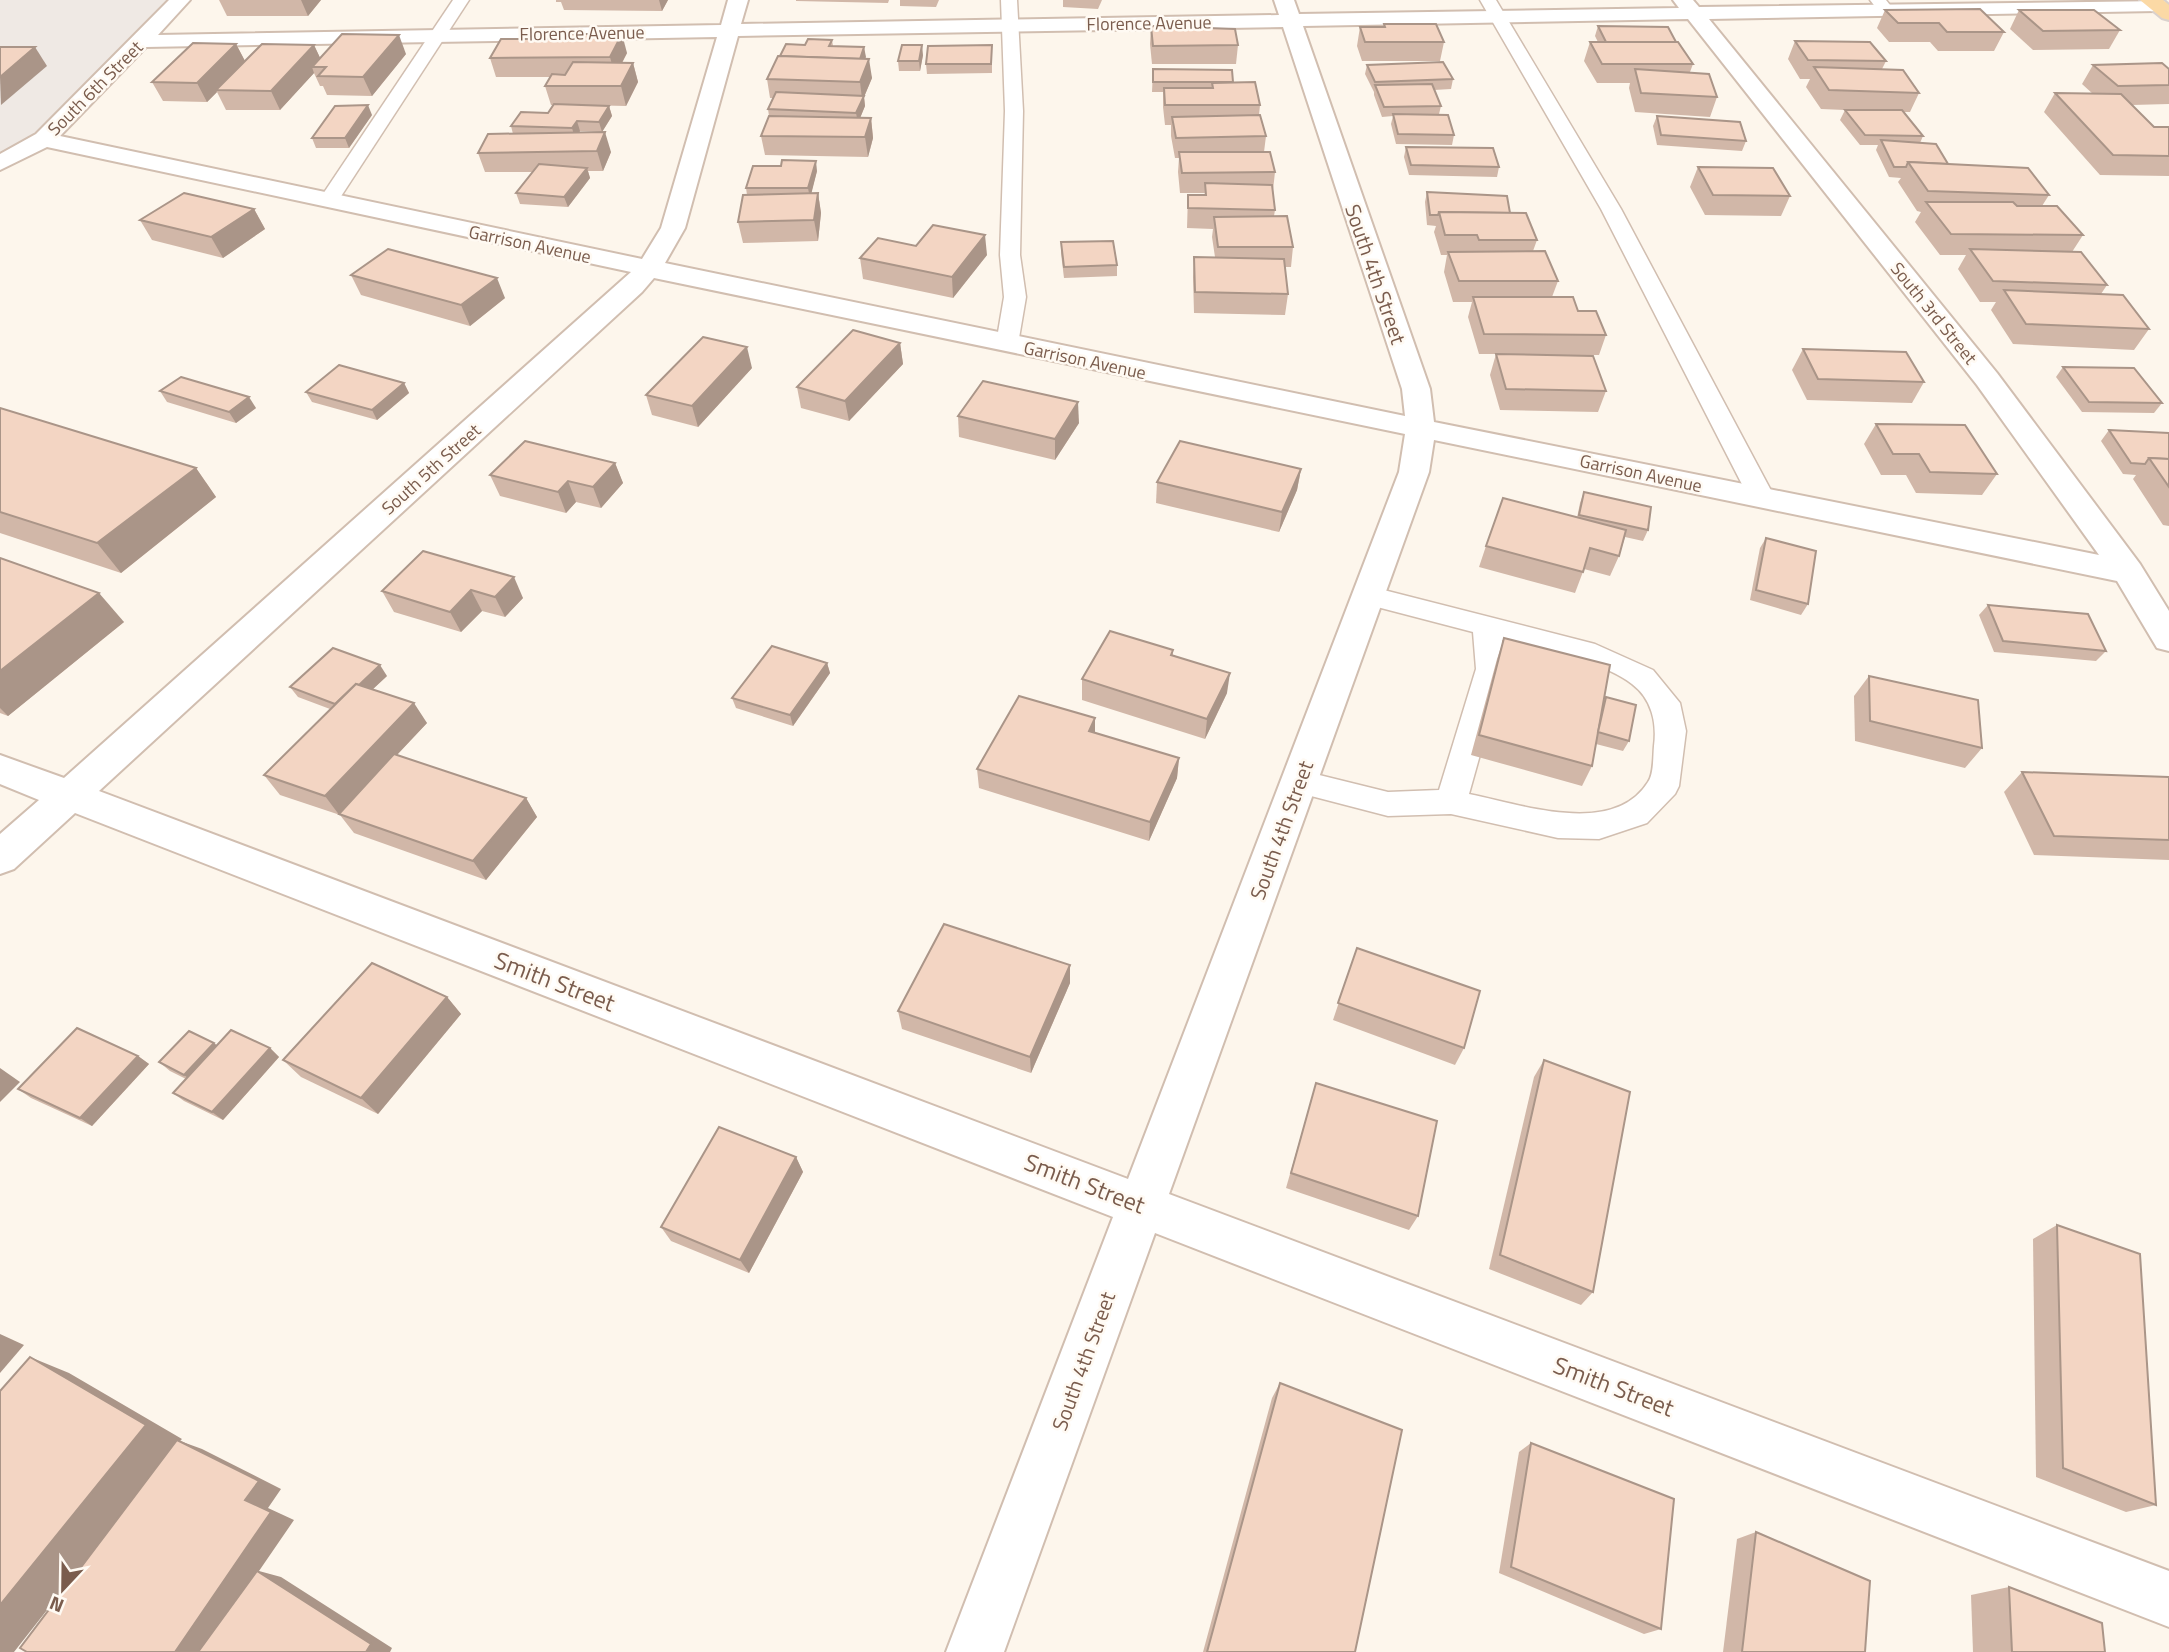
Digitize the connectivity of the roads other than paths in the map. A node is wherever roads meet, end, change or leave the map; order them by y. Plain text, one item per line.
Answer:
1 (180, 0) edge
2 (461, 0) edge
3 (738, 0) edge
4 (1009, 0) edge
5 (1882, 5) edge
6 (2161, 5) edge
7 (1688, 7) edge
8 (1493, 9) edge
9 (1287, 10) edge
10 (1010, 26) junction
11 (729, 31) junction
12 (439, 36) junction
13 (141, 41) junction
14 (44, 139) junction
15 (0, 163) edge
16 (329, 200) junction
17 (648, 269) junction
18 (1007, 344) junction
19 (1422, 429) junction
20 (1762, 498) junction
21 (2128, 572) junction
22 (1368, 596) junction
23 (1487, 626) junction
24 (2169, 639) edge
25 (0, 769) edge
26 (1298, 782) junction
27 (69, 796) junction
28 (1451, 802) junction
29 (0, 858) edge
30 (1142, 1205) junction
31 (2169, 1599) edge
32 (975, 1652) edge

1 - 13 street, South 6th Street
2 - 12 lane
3 - 11 street, South 5th Street
4 - 10 lane
5 - 6 street, Florence Avenue
5 - 7 street, Florence Avenue
7 - 8 street, Florence Avenue
7 - 21 street, South 3rd Street
8 - 9 street, Florence Avenue
8 - 20 lane
9 - 10 street, Florence Avenue
9 - 19 street, South 4th Street
10 - 11 street, Florence Avenue
10 - 18 lane
11 - 12 street, Florence Avenue
11 - 17 street, South 5th Street
12 - 13 street, Florence Avenue
12 - 16 lane
13 - 14 street, South 6th Street
14 - 15 street, South 6th Street
14 - 16 street, Garrison Avenue
16 - 17 street, Garrison Avenue
17 - 18 street, Garrison Avenue
17 - 27 street, South 5th Street
18 - 19 street, Garrison Avenue
19 - 20 street, Garrison Avenue
19 - 22 street, South 4th Street
20 - 21 street, Garrison Avenue
21 - 24 street, South 3rd Street
22 - 23 lane
22 - 26 street, South 4th Street
23 - 28 lane
23 - 28 lane
25 - 27 street, Smith Street
26 - 28 lane
26 - 30 street, South 4th Street
27 - 29 street, South 5th Street
27 - 30 street, Smith Street
30 - 31 street, Smith Street
30 - 32 street, South 4th Street

